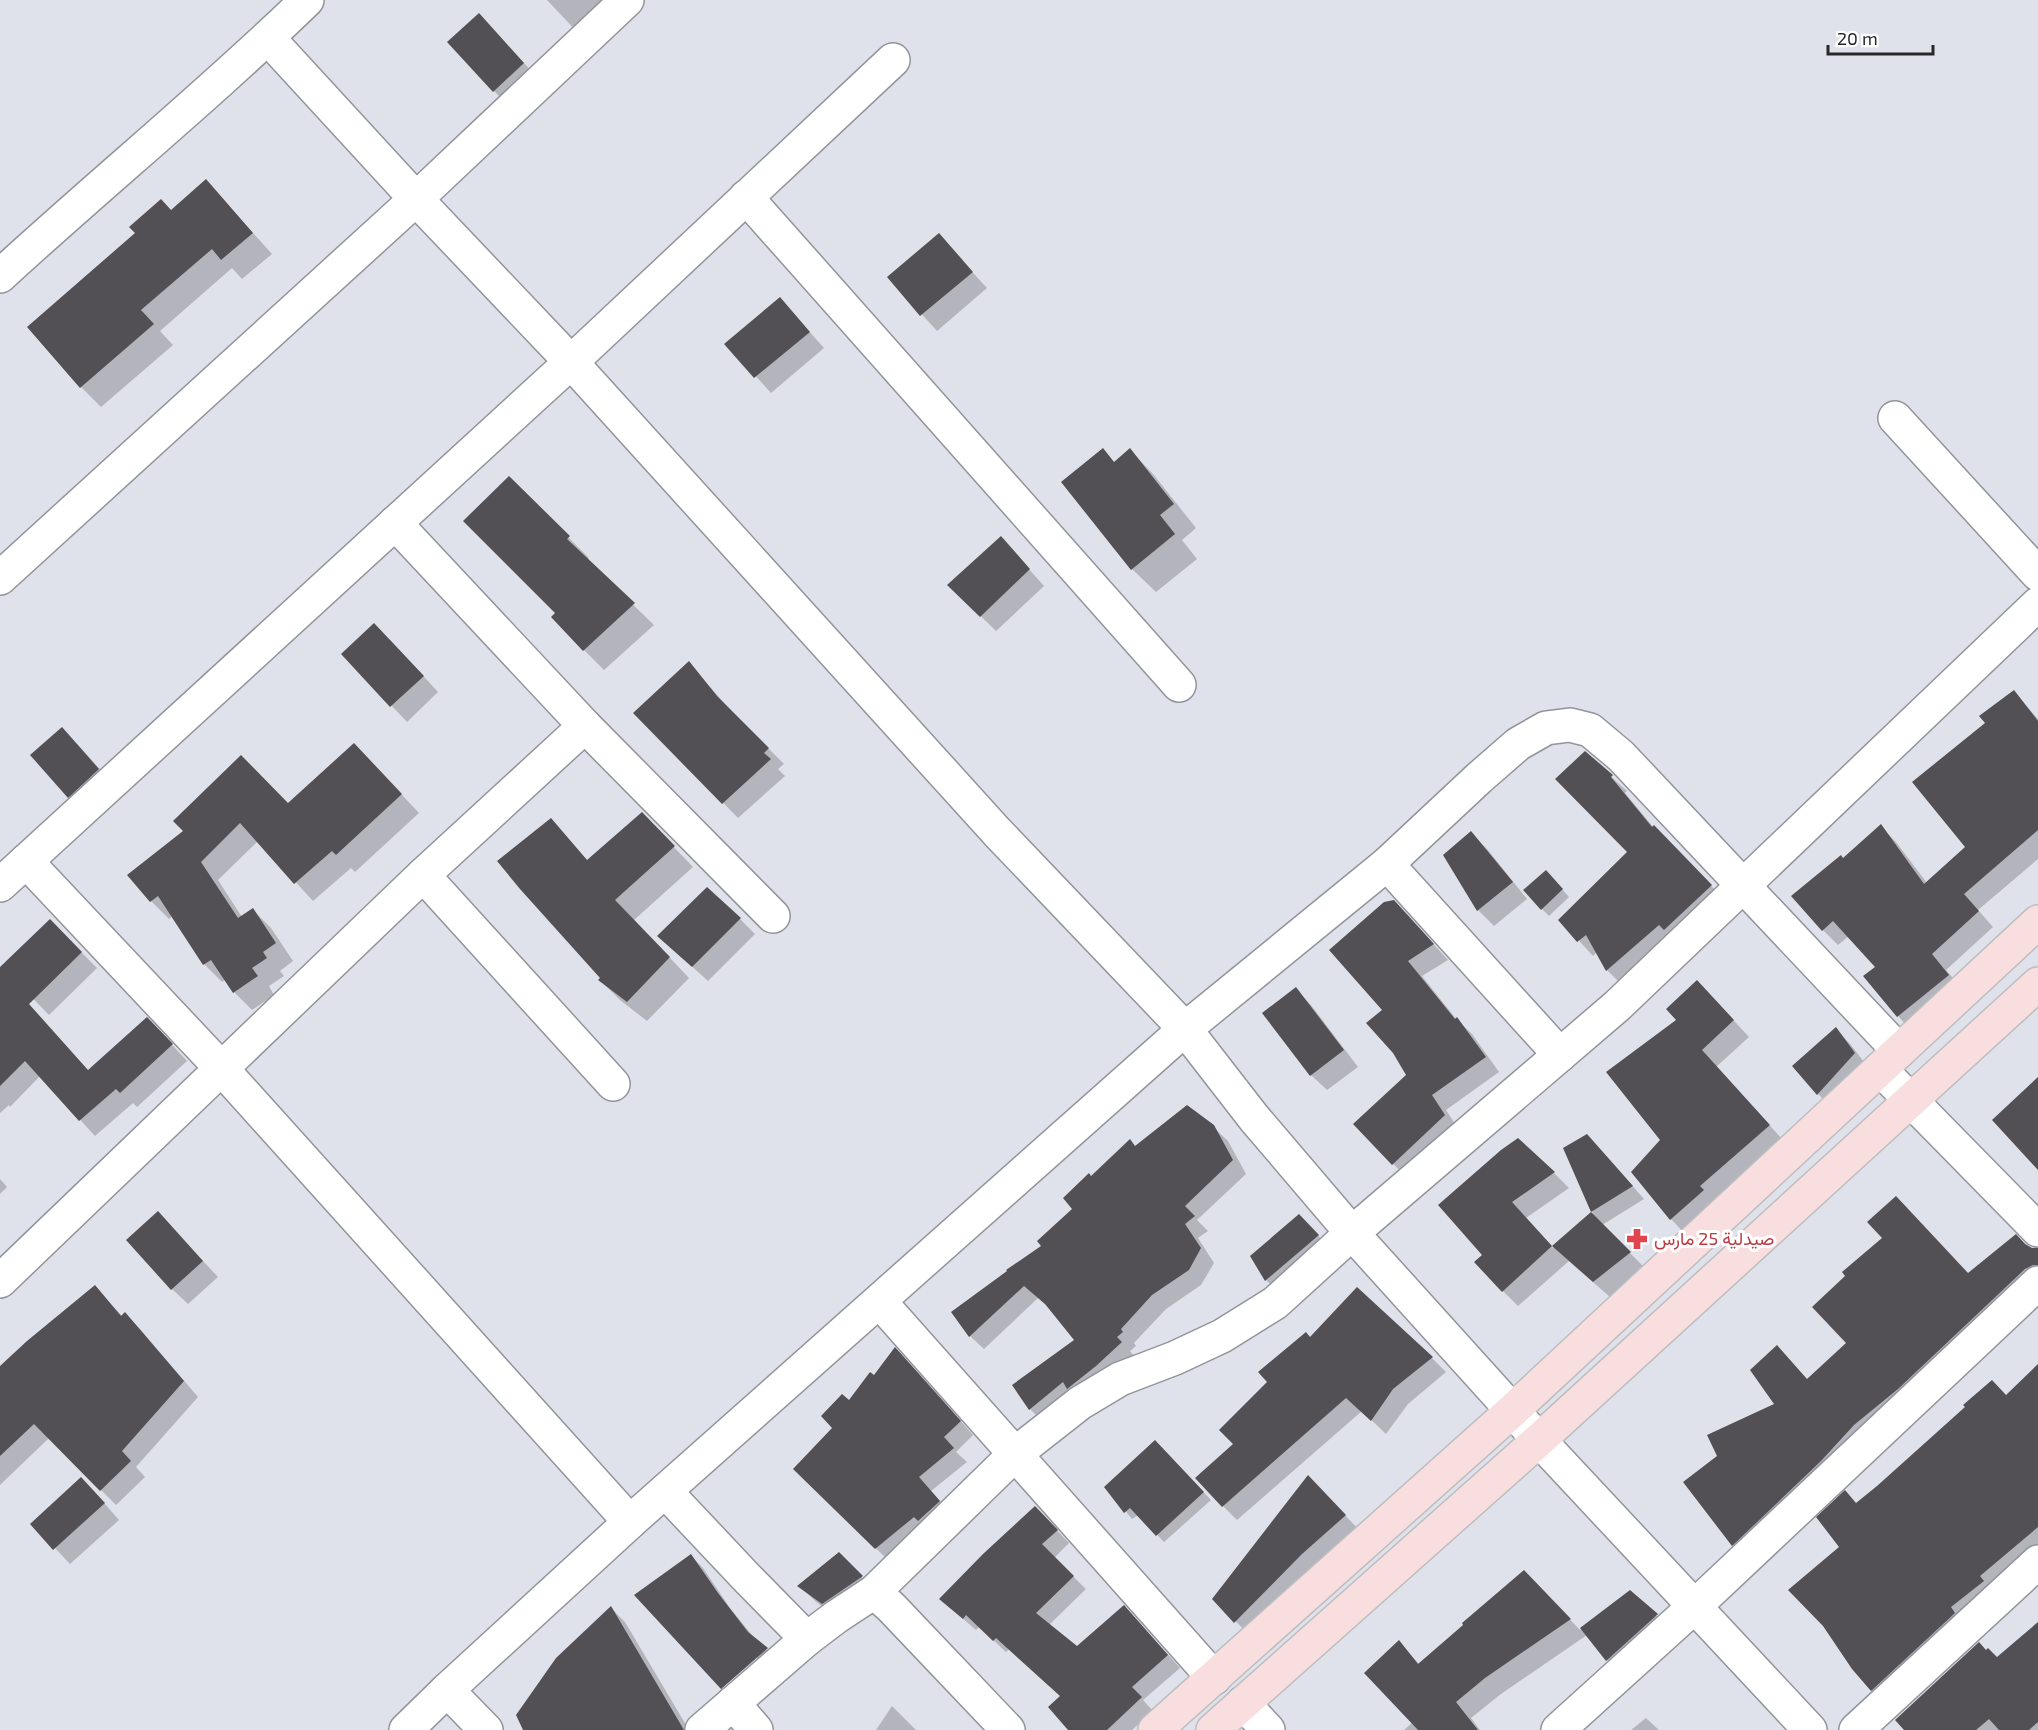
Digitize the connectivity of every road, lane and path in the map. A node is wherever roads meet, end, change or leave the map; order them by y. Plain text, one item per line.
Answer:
1 (308, 0) edge
2 (627, 0) edge
3 (268, 38) junction
4 (893, 60) dead end
5 (746, 197) junction
6 (416, 199) junction
7 (0, 276) edge
8 (571, 362) junction
9 (1895, 418) dead end
10 (395, 523) junction
11 (2038, 574) edge
12 (0, 578) edge
13 (2038, 604) edge
14 (1179, 685) dead end
15 (585, 726) junction
16 (26, 861) junction
17 (1387, 864) junction
18 (423, 875) junction
19 (0, 885) edge
20 (1742, 886) junction
21 (774, 916) dead end
22 (2038, 922) edge
23 (2038, 984) edge
24 (1185, 1029) junction
25 (1560, 1055) junction
26 (1890, 1060) junction
27 (221, 1068) junction
28 (613, 1084) dead end
29 (1911, 1100) junction
30 (2038, 1230) edge
31 (1352, 1233) junction
32 (0, 1281) edge
33 (2038, 1283) edge
34 (880, 1302) junction
35 (1512, 1411) junction
36 (1539, 1440) junction
37 (1015, 1454) junction
38 (665, 1491) junction
39 (630, 1522) junction
40 (2038, 1562) edge
41 (874, 1592) junction
42 (1695, 1606) junction
43 (807, 1639) junction
44 (1214, 1678) junction
45 (447, 1690) junction
46 (733, 1703) junction
47 (1243, 1703) junction
48 (406, 1730) edge
49 (486, 1730) edge
50 (702, 1730) edge
51 (756, 1730) edge
52 (1008, 1730) edge
53 (1155, 1730) edge
54 (1213, 1730) edge
55 (1268, 1730) edge
56 (1558, 1730) edge
57 (1810, 1730) edge
58 (1856, 1730) edge

1 - 3 street
2 - 6 street
3 - 6 street
3 - 7 street
4 - 5 street
5 - 8 street
5 - 14 street
6 - 8 street
6 - 12 street
8 - 10 street
8 - 24 street
9 - 11 street
10 - 15 street
10 - 16 street
13 - 20 street
15 - 18 street
15 - 21 street
16 - 19 street
16 - 27 street
17 - 20 street
17 - 24 street
17 - 25 street
18 - 27 street
18 - 28 street
20 - 25 street
20 - 26 street
22 - 26 main road
23 - 29 main road
24 - 31 street
24 - 34 street
25 - 31 street
26 - 29 street
26 - 35 main road
27 - 32 street
27 - 39 street
29 - 30 street
29 - 36 main road
31 - 35 street
31 - 37 street
33 - 42 street
34 - 37 street
34 - 38 street
35 - 36 street
35 - 44 main road
36 - 42 street
36 - 47 main road
37 - 41 street
37 - 44 street
38 - 39 street
38 - 43 street
39 - 45 street
40 - 58 street
41 - 43 street
41 - 52 street
42 - 56 street
42 - 57 street
43 - 46 street
44 - 53 main road
45 - 48 street
45 - 49 street
46 - 50 street
46 - 51 street
47 - 54 main road
47 - 55 street

